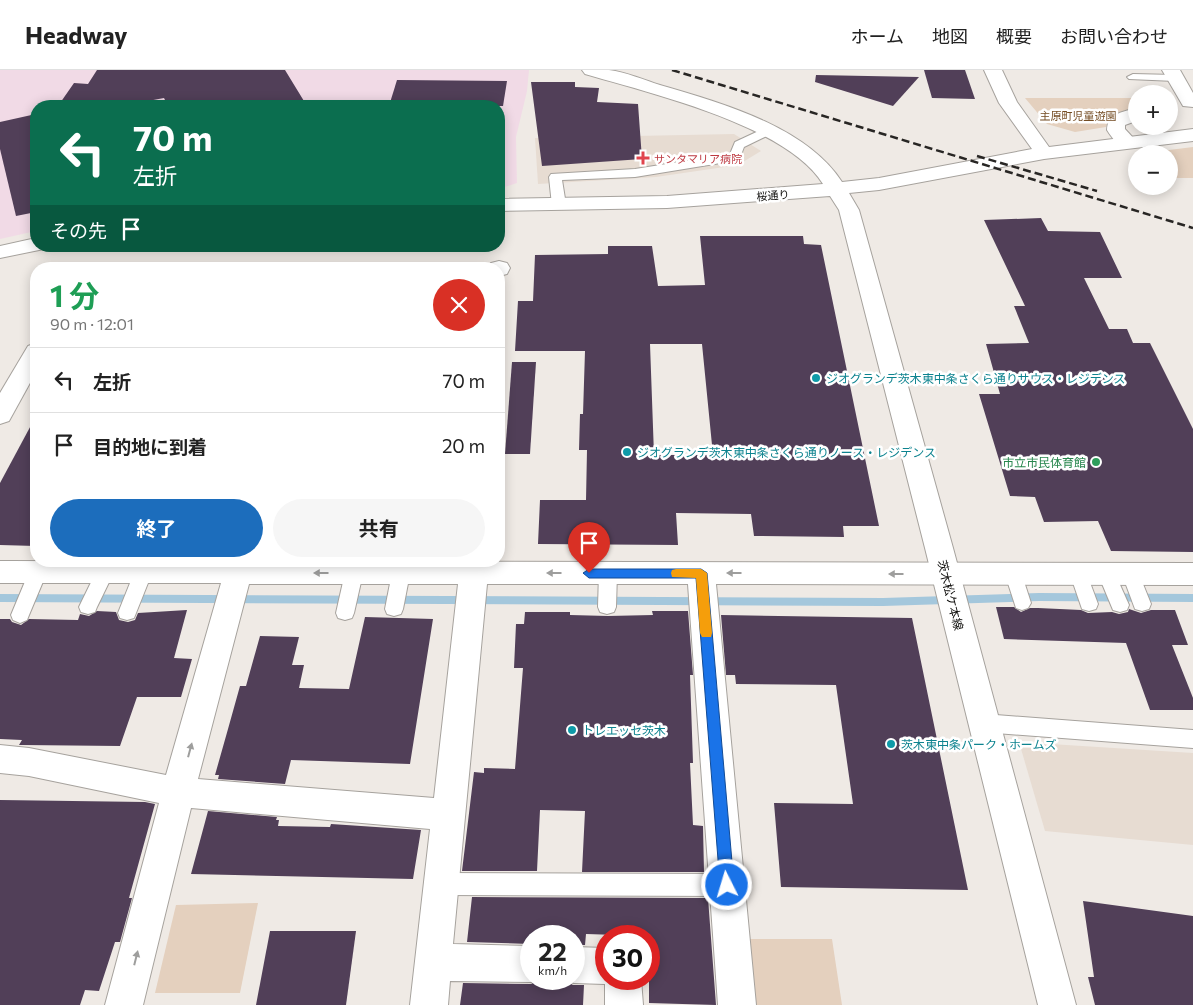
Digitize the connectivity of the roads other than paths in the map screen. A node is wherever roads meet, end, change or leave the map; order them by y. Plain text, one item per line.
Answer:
1 (591, 70) edge
2 (993, 70) edge
3 (1173, 74) edge
4 (1133, 77) dead end
5 (1191, 102) edge
6 (1178, 104) edge
7 (1128, 117) edge
8 (767, 131) junction
9 (1193, 135) edge
10 (1127, 142) junction
11 (1044, 153) junction
12 (835, 189) junction
13 (559, 204) junction
14 (505, 205) edge
15 (30, 245) edge
16 (0, 252) edge
17 (30, 362) edge
18 (0, 416) edge
19 (0, 572) edge
20 (354, 573) junction
21 (401, 573) junction
22 (608, 573) junction
23 (1014, 574) junction
24 (1079, 574) junction
25 (1119, 574) junction
26 (1193, 574) edge
27 (35, 578) junction
28 (102, 578) junction
29 (140, 580) junction
30 (236, 583) edge
31 (472, 583) edge
32 (703, 590) junction
33 (950, 592) junction
34 (1022, 603) dead end
35 (1089, 604) dead end
36 (1142, 604) dead end
37 (1120, 605) dead end
38 (88, 607) dead end
39 (607, 607) dead end
40 (394, 609) dead end
41 (128, 610) dead end
42 (21, 611) dead end
43 (345, 613) dead end
44 (983, 723) junction
45 (1193, 739) edge
46 (0, 759) edge
47 (178, 792) junction
48 (448, 815) junction
49 (441, 884) junction
50 (727, 885) junction
51 (433, 962) junction
52 (520, 964) edge
53 (623, 990) edge
54 (124, 1005) edge
55 (429, 1005) edge
56 (624, 1005) edge
57 (737, 1005) edge
58 (1057, 1005) edge

1 - 8 street, 茨木松ケ本線
2 - 11 street
3 - 4 lane
3 - 5 street
5 - 6 street
7 - 10 street
8 - 12 street, 茨木松ケ本線
8 - 13 lane
9 - 10 street, 桜通り
10 - 11 street, 桜通り
11 - 12 street, 桜通り
12 - 13 street, 桜通り
12 - 33 street, 茨木松ケ本線
13 - 14 street, 桜通り
15 - 16 street
17 - 18 street
19 - 27 street
20 - 21 street
20 -> 30 street
20 - 43 lane
21 - 31 street
21 - 40 lane
22 -> 31 street
22 - 32 street
22 - 39 lane
23 - 24 street
23 - 33 street
23 - 34 lane
24 - 25 street
24 - 35 lane
25 - 26 street
25 - 36 lane
25 - 37 lane
27 - 28 street
27 - 42 lane
28 - 29 street
28 - 38 lane
29 - 30 street
29 - 41 lane
47 -> 30 street
31 - 48 street
33 -> 32 street
32 - 50 street
33 - 44 street, 茨木松ケ本線
44 - 45 lane
44 - 58 street, 茨木松ケ本線
46 - 47 street
47 - 48 street
54 -> 47 street
48 - 49 street
49 - 50 lane
49 - 51 street
50 - 57 street
51 - 52 street
51 - 55 street
53 - 56 street

